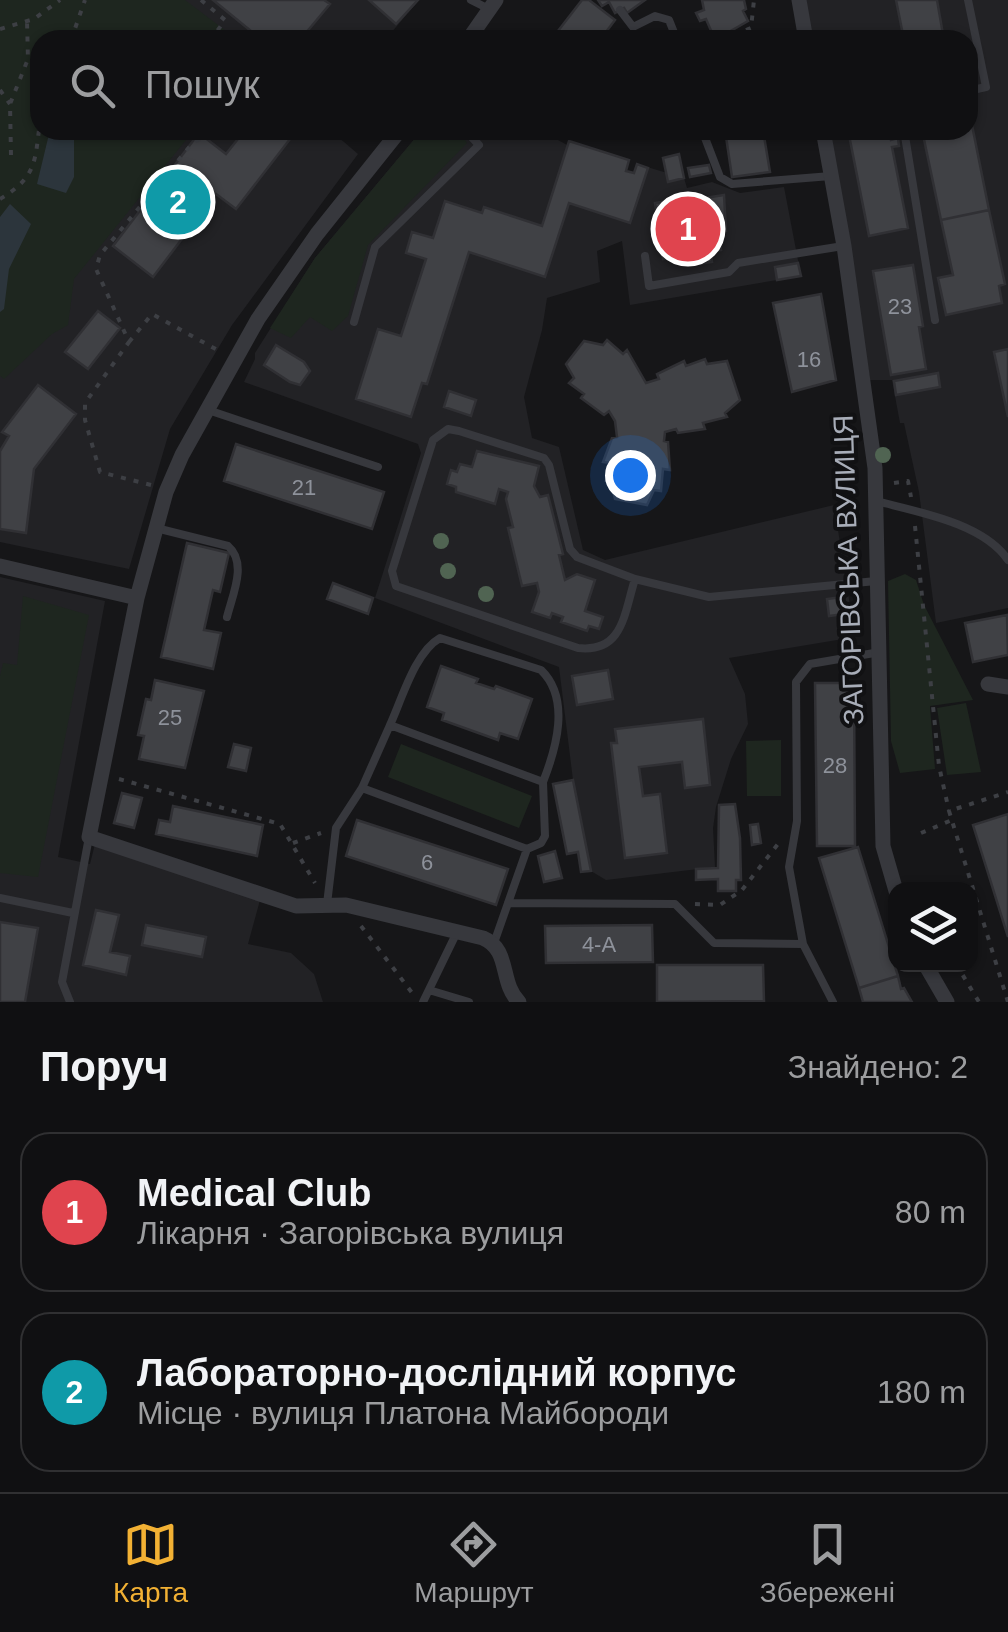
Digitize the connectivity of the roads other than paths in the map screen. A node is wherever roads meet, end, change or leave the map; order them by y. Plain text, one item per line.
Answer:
1 (471, 0) edge
2 (799, 0) edge
3 (968, 0) edge
4 (493, 5) edge
5 (620, 10) dead end
6 (475, 30) edge
7 (673, 30) edge
8 (804, 30) edge
9 (974, 30) edge
10 (978, 49) edge
11 (978, 89) edge
12 (392, 140) edge
13 (474, 140) edge
14 (706, 140) edge
15 (825, 140) edge
16 (906, 140) edge
17 (831, 176) junction
18 (844, 246) junction
19 (645, 256) dead end
20 (936, 320) dead end
21 (354, 322) dead end
22 (208, 410) junction
23 (378, 467) dead end
24 (876, 501) junction
25 (156, 528) junction
26 (1008, 560) edge
27 (0, 566) edge
28 (636, 579) junction
29 (876, 581) junction
30 (137, 598) junction
31 (227, 618) dead end
32 (880, 652) junction
33 (988, 684) dead end
34 (1008, 687) edge
35 (390, 725) junction
36 (542, 782) junction
37 (362, 788) junction
38 (89, 837) junction
39 (527, 849) junction
40 (893, 882) edge
41 (0, 898) edge
42 (508, 903) junction
43 (327, 904) junction
44 (74, 913) junction
45 (457, 932) junction
46 (494, 943) junction
47 (803, 944) junction
48 (930, 972) edge
49 (429, 990) junction
50 (510, 1000) edge
51 (70, 1002) edge
52 (420, 1002) edge
53 (468, 1002) edge
54 (833, 1002) edge
55 (947, 1002) edge

1 - 4 lane
2 - 8 street
3 - 9 lane
4 - 6 street
5 - 7 lane
10 - 11 lane
12 - 22 street
13 - 21 lane
14 - 17 lane
15 - 17 street, ЗАГОРІВСЬКА ВУЛИЦЯ
16 - 20 lane
17 - 18 street, ЗАГОРІВСЬКА ВУЛИЦЯ
18 - 19 lane
18 - 24 street, ЗАГОРІВСЬКА ВУЛИЦЯ
22 - 23 lane
22 - 25 street
24 - 26 lane
24 - 29 street, ЗАГОРІВСЬКА ВУЛИЦЯ
25 - 30 street
25 - 31 lane
27 - 30 street
28 - 28 lane
28 - 29 lane
29 - 32 street, ЗАГОРІВСЬКА ВУЛИЦЯ
30 - 38 street
32 - 40 street, ЗАГОРІВСЬКА ВУЛИЦЯ
32 - 47 lane
33 - 34 street
35 - 36 lane
35 - 36 lane
35 - 37 lane
36 - 39 lane
37 - 39 lane
37 - 43 lane
38 - 43 street
38 - 44 lane
39 - 42 lane
41 - 44 lane
42 - 46 lane
42 - 47 lane
43 - 45 street
44 - 51 lane
45 - 46 street
45 - 49 lane
46 - 50 street
47 - 54 lane
48 - 55 street
49 - 52 lane
49 - 53 lane

